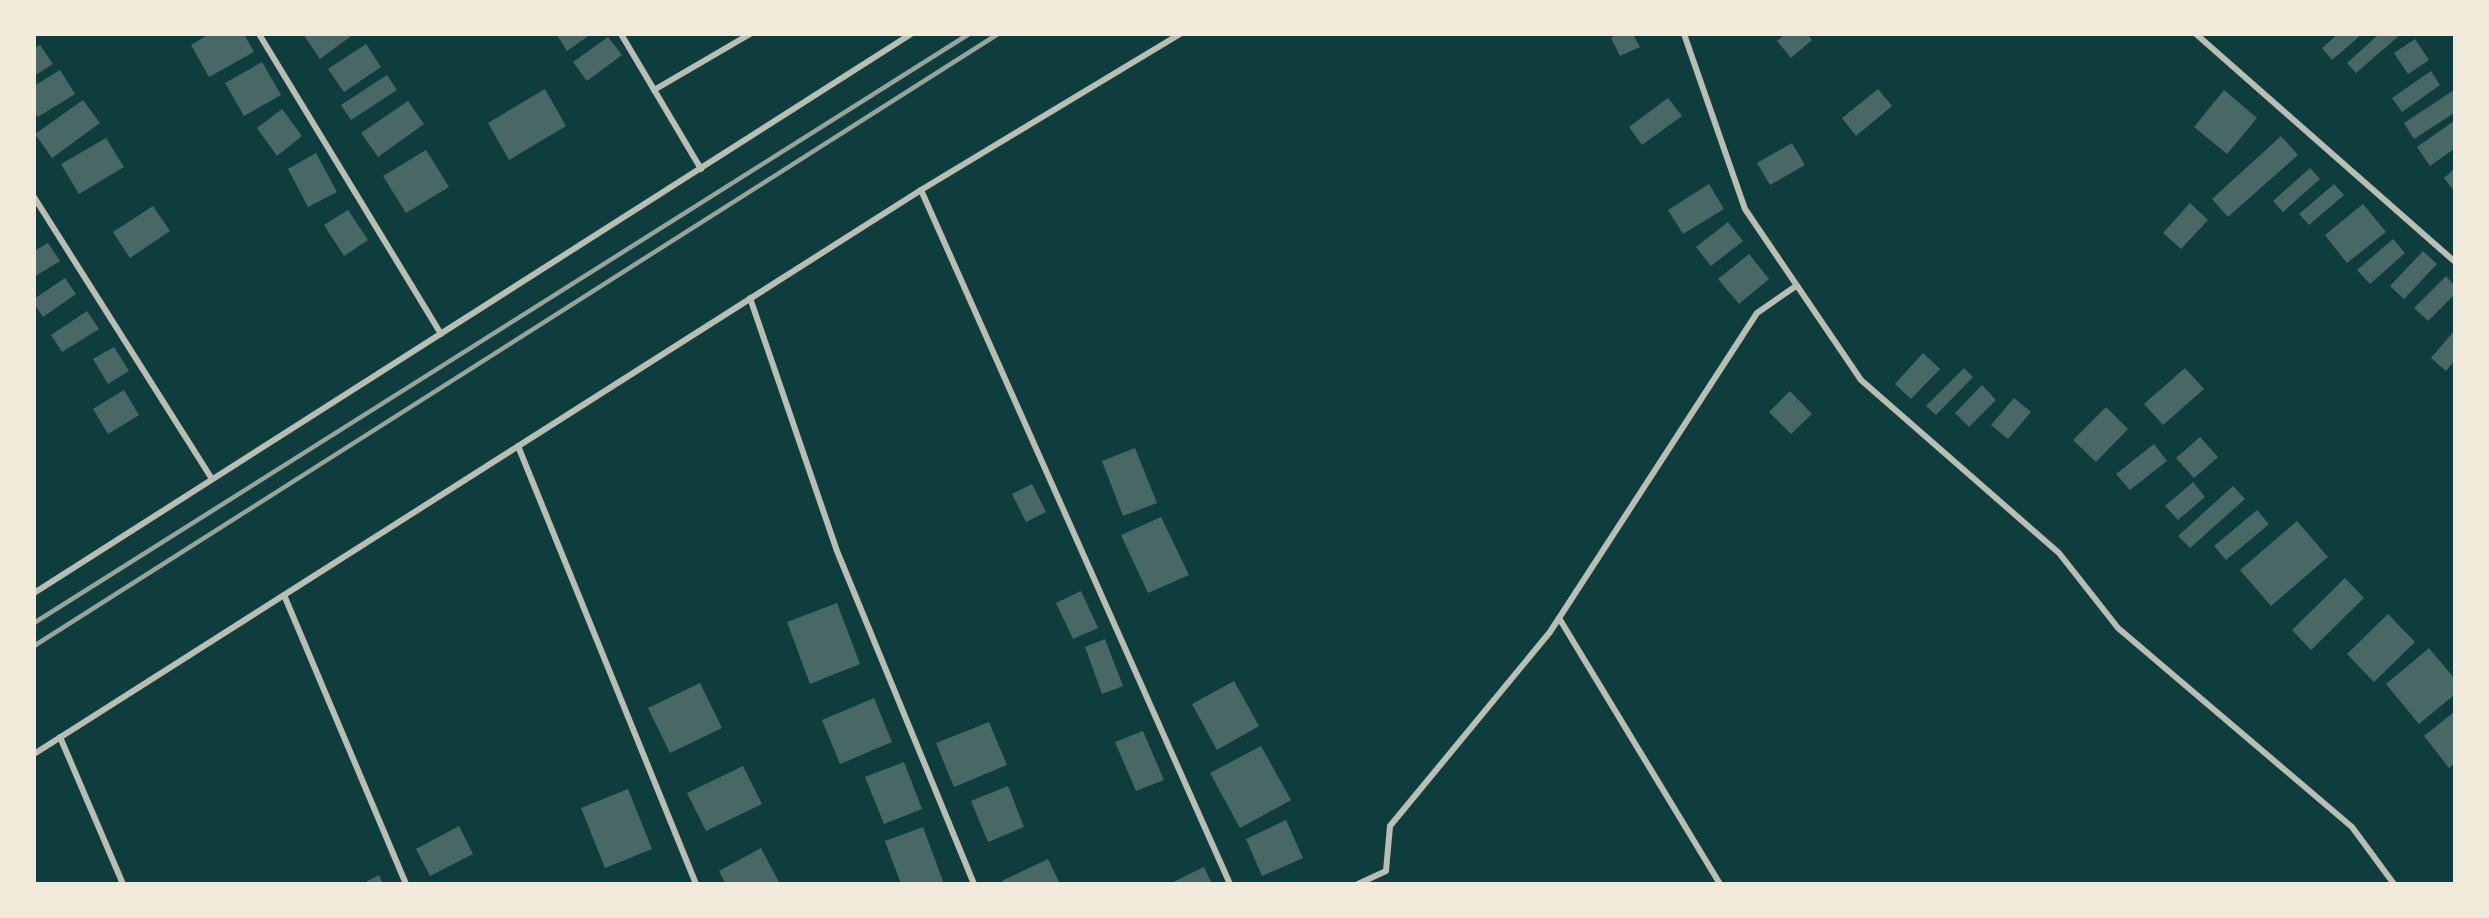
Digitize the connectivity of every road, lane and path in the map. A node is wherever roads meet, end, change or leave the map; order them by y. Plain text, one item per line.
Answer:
1 (259, 34) edge
2 (621, 34) edge
3 (750, 34) edge
4 (911, 34) edge
5 (1180, 34) edge
6 (1684, 34) edge
7 (2196, 34) edge
8 (654, 90) junction
9 (701, 169) junction
10 (921, 190) junction
11 (34, 197) edge
12 (2454, 261) edge
13 (1796, 286) junction
14 (750, 298) junction
15 (441, 334) junction
16 (518, 446) junction
17 (212, 478) junction
18 (34, 593) edge
19 (284, 595) junction
20 (1559, 618) junction
21 (60, 737) junction
22 (34, 754) edge
23 (123, 884) edge
24 (406, 884) edge
25 (696, 884) edge
26 (974, 884) edge
27 (1230, 884) edge
28 (1358, 884) edge
29 (1720, 884) edge
30 (2394, 884) edge

1 - 15 street
2 - 8 street
3 - 8 street
4 - 9 street
5 - 10 street
6 - 13 street
7 - 12 street
8 - 9 street
9 - 15 street
10 - 14 street
10 - 27 street
11 - 17 street
13 - 20 street
13 - 30 street
14 - 16 street
14 - 26 street
15 - 17 street
16 - 19 street
16 - 25 street
17 - 18 street
19 - 21 street
19 - 24 street
20 - 28 street
20 - 29 street
21 - 22 street
21 - 23 street

